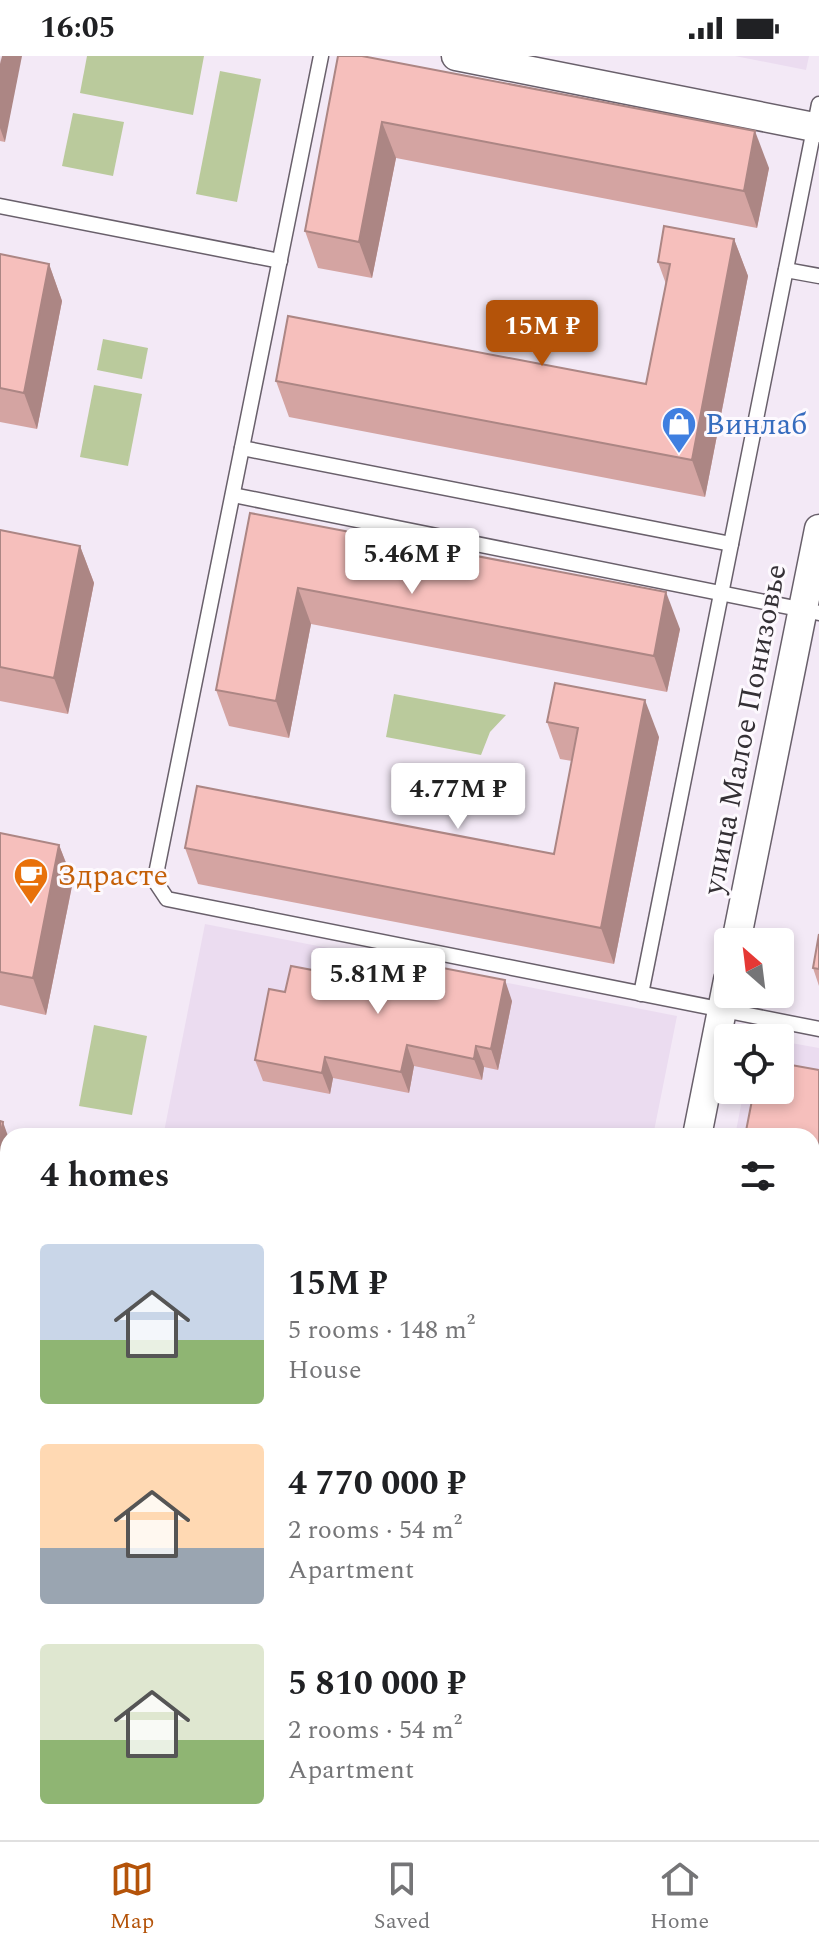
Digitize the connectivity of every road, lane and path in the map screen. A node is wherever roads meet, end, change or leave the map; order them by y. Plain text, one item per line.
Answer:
1 (321, 56) edge
2 (456, 56) edge
3 (817, 120) edge
4 (0, 206) edge
5 (280, 261) junction
6 (786, 270) junction
7 (819, 276) edge
8 (242, 448) junction
9 (233, 495) junction
10 (819, 529) edge
11 (731, 544) junction
12 (722, 593) junction
13 (811, 611) edge
14 (739, 928) edge
15 (641, 994) junction
16 (722, 1010) junction
17 (819, 1029) edge
18 (699, 1128) edge

1 - 5 lane
2 - 3 street
3 - 6 lane
4 - 5 lane
5 - 8 lane
6 - 7 lane
6 - 11 lane
8 - 9 lane
8 - 11 lane
9 - 12 lane
9 - 15 lane
10 - 13 street, улица Малое Понизовье
11 - 12 lane
12 - 13 lane
12 - 15 lane
13 - 14 street, улица Малое Понизовье
15 - 16 lane
16 - 17 lane
16 - 18 street

